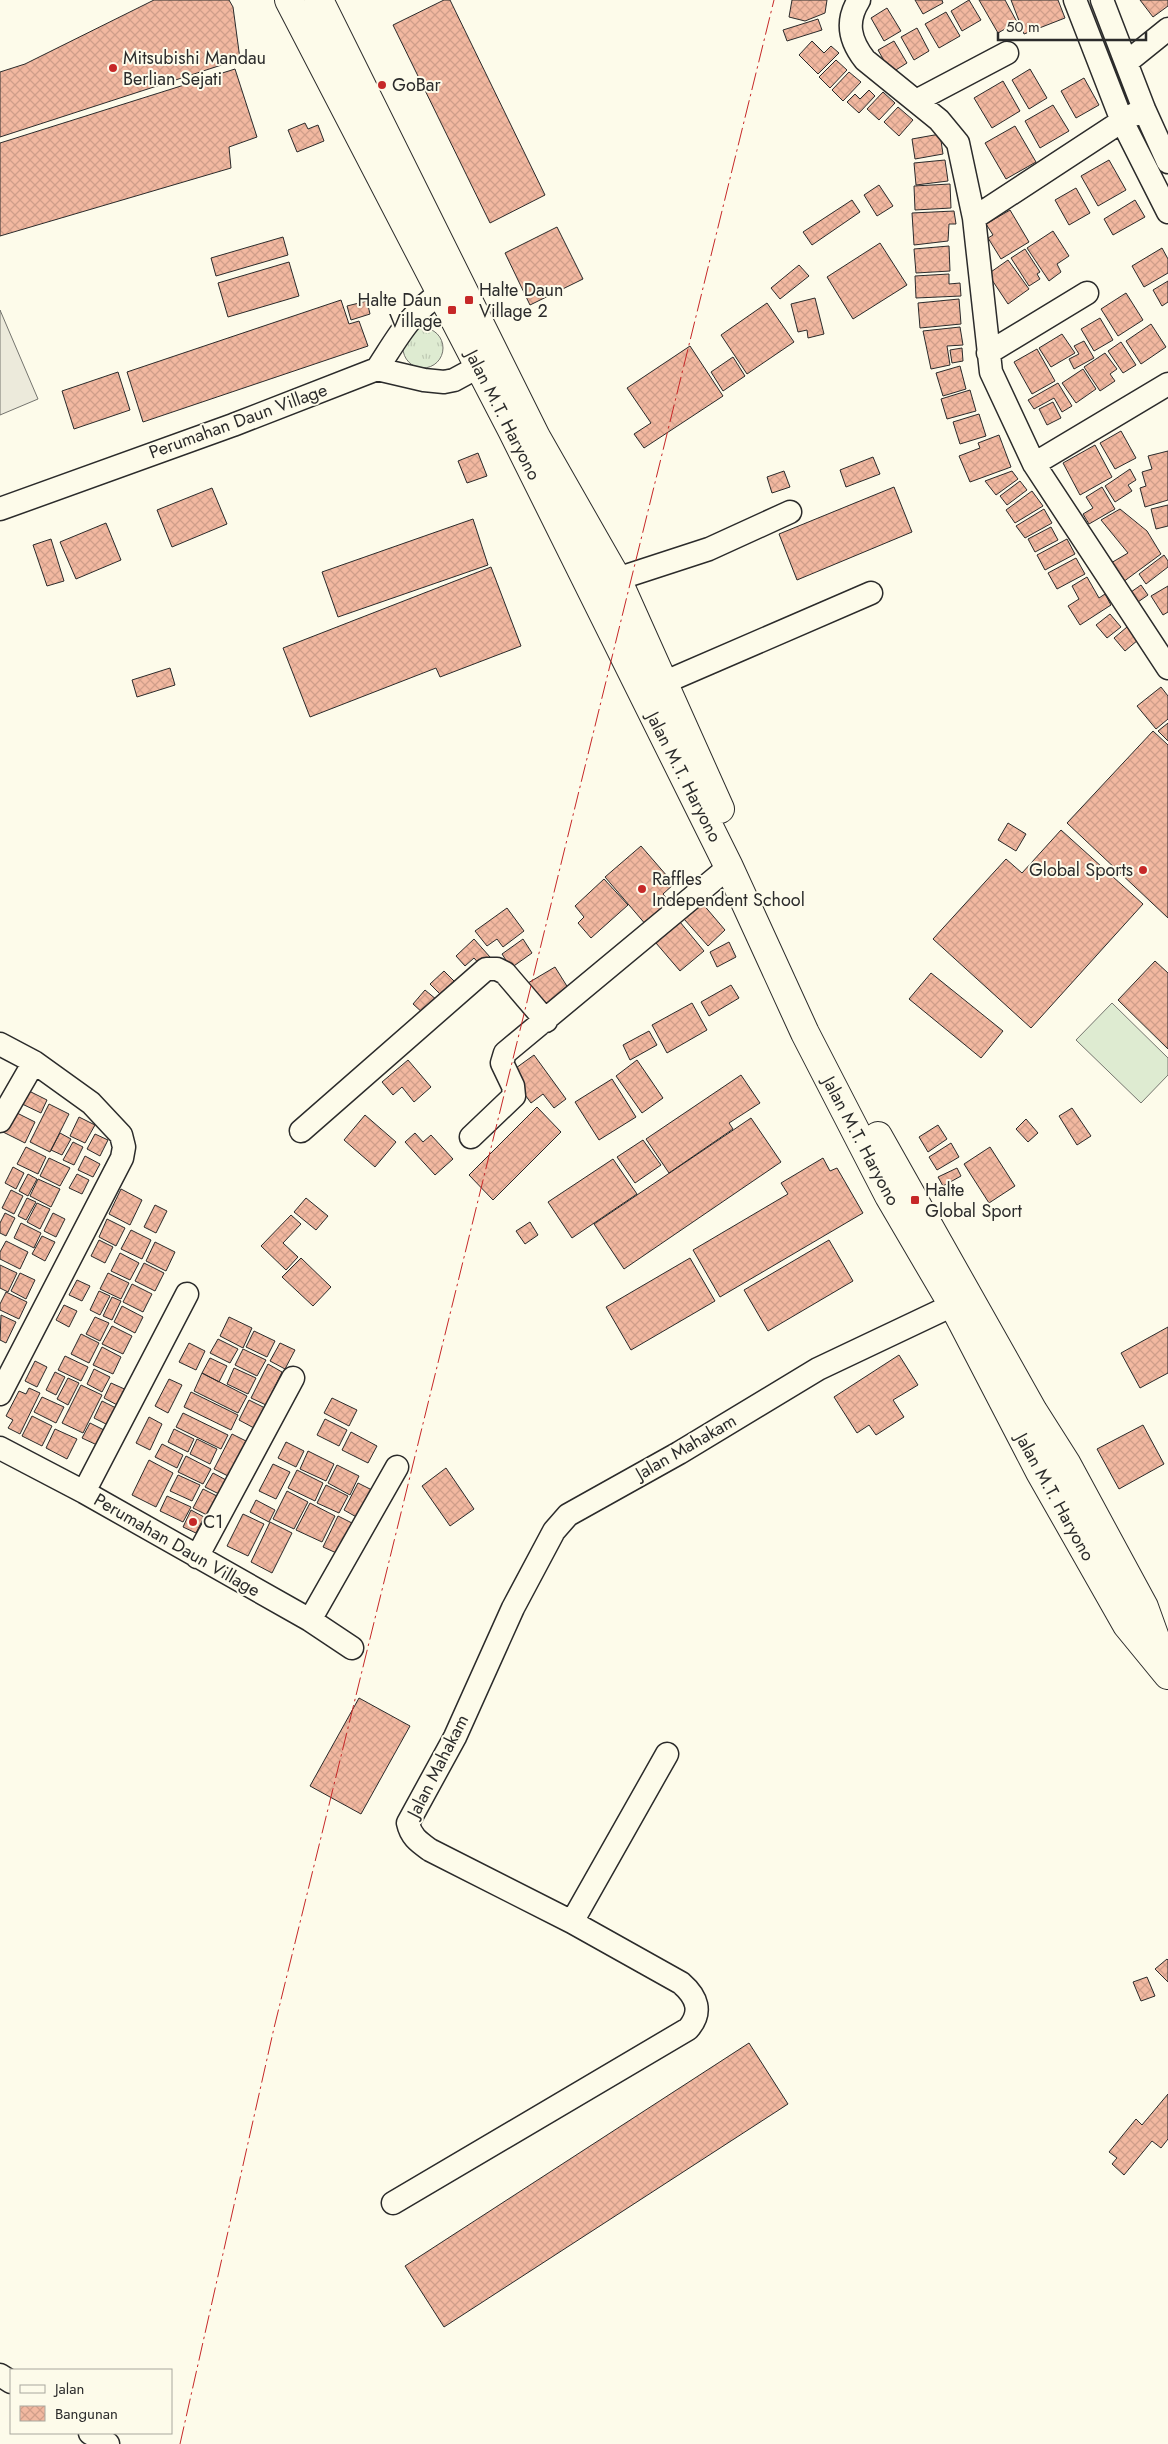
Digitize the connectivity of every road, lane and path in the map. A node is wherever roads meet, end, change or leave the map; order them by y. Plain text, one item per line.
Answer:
1 (289, 0) edge
2 (320, 0) edge
3 (859, 0) edge
4 (1075, 0) edge
5 (1102, 0) edge
6 (1168, 29) edge
7 (1007, 53) dead end
8 (1127, 62) junction
9 (916, 101) junction
10 (1144, 109) junction
11 (1122, 121) junction
12 (1168, 162) edge
13 (1168, 212) edge
14 (974, 218) junction
15 (451, 287) junction
16 (1087, 293) dead end
17 (988, 353) junction
18 (487, 363) junction
19 (377, 369) junction
20 (1168, 384) edge
21 (1034, 464) junction
22 (0, 509) edge
23 (790, 512) dead end
24 (617, 579) junction
25 (871, 593) dead end
26 (1168, 668) edge
27 (663, 683) junction
28 (729, 867) junction
29 (546, 1021) junction
30 (0, 1044) edge
31 (34, 1062) junction
32 (0, 1121) edge
33 (300, 1131) dead end
34 (471, 1137) dead end
35 (187, 1294) dead end
36 (953, 1305) junction
37 (975, 1326) junction
38 (293, 1378) dead end
39 (0, 1394) edge
40 (0, 1448) edge
41 (397, 1467) dead end
42 (84, 1492) junction
43 (197, 1557) junction
44 (310, 1620) junction
45 (352, 1648) dead end
46 (1168, 1674) edge
47 (667, 1754) dead end
48 (572, 1922) junction
49 (393, 2203) dead end
50 (92, 2434) edge
51 (108, 2444) edge

1 - 15 main road, Jalan M.T. Haryono
2 - 15 main road, Jalan M.T. Haryono
3 - 9 street
4 - 11 street
5 - 8 street
6 - 8 street
7 - 9 street
8 - 10 street
9 - 14 street
10 - 11 street
10 - 12 street
11 - 13 street
11 - 14 street
14 - 17 street
15 - 18 main road, Jalan M.T. Haryono
15 - 19 street
16 - 17 street
17 - 21 street
18 - 19 street
18 - 24 main road, Jalan M.T. Haryono
18 - 28 main road, Jalan M.T. Haryono
19 - 22 street, Perumahan Daun Village
20 - 21 street
21 - 26 street
23 - 24 street
24 - 27 main road, Jalan M.T. Haryono
25 - 27 street
27 - 37 main road, Jalan M.T. Haryono
28 - 29 street
28 - 36 main road, Jalan M.T. Haryono
29 - 33 street
29 - 34 street
30 - 31 street
31 - 32 street
31 - 39 street
35 - 42 street
36 - 37 main road, Jalan M.T. Haryono
36 - 48 street, Jalan Mahakam
37 - 46 main road, Jalan M.T. Haryono
38 - 43 street
40 - 42 street, Perumahan Daun Village
41 - 44 street
42 - 43 street, Perumahan Daun Village
43 - 44 street, Perumahan Daun Village
44 - 45 street, Perumahan Daun Village
47 - 48 street
48 - 49 street, Jalan Mahakam
50 - 51 street

